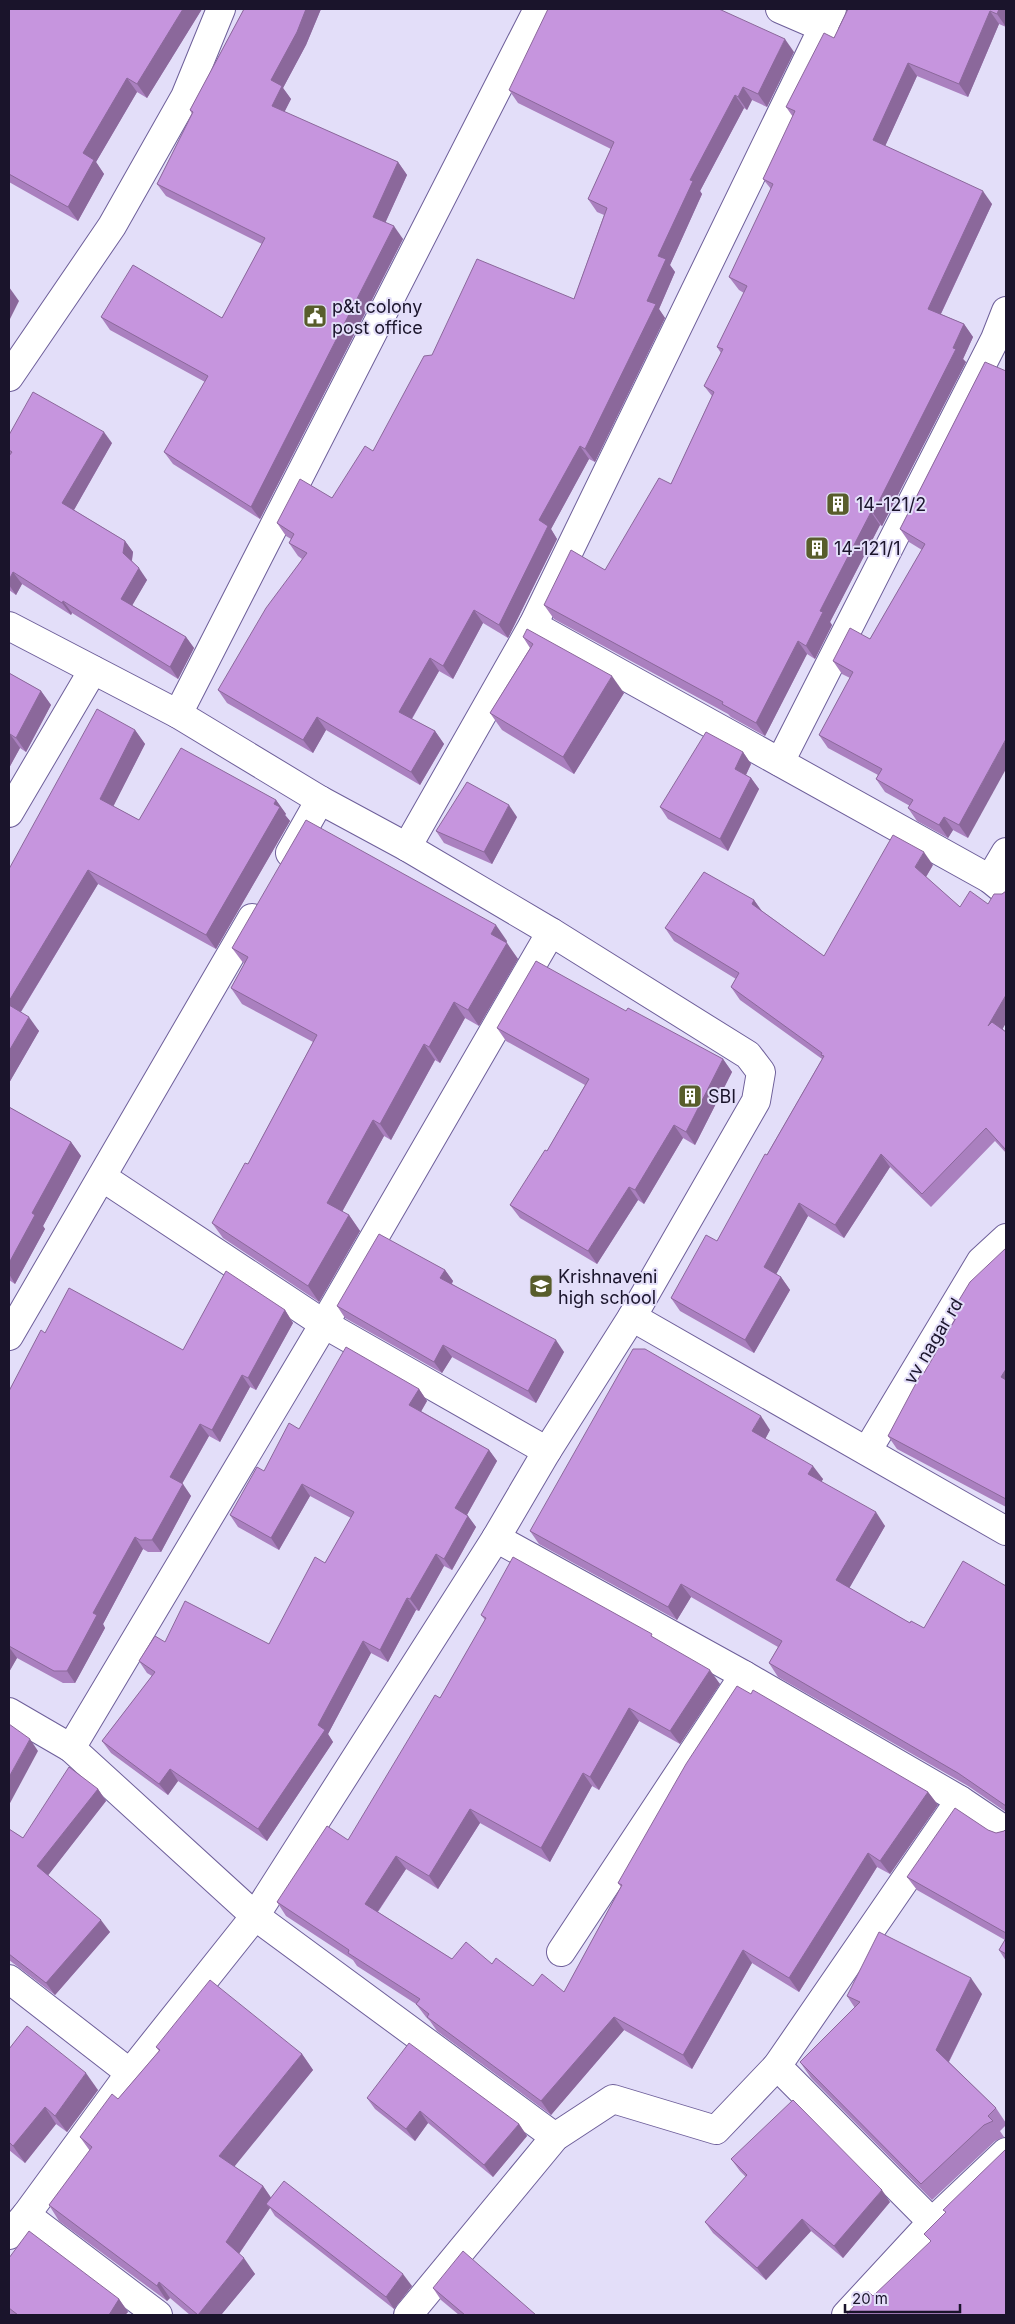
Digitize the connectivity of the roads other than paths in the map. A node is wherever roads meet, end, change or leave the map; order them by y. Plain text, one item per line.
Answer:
1 (221, 9) edge
2 (538, 9) edge
3 (780, 9) edge
4 (828, 18) edge
5 (1006, 311) edge
6 (1001, 342) edge
7 (9, 377) edge
8 (533, 625) junction
9 (9, 626) edge
10 (93, 670) junction
11 (178, 714) junction
12 (780, 762) junction
13 (320, 800) junction
14 (9, 813) edge
15 (407, 847) junction
16 (1006, 852) edge
17 (998, 885) edge
18 (551, 932) junction
19 (102, 1177) junction
20 (1006, 1238) edge
21 (632, 1317) junction
22 (324, 1324) junction
23 (9, 1336) edge
24 (547, 1450) junction
25 (868, 1451) junction
26 (1006, 1531) edge
27 (496, 1538) junction
28 (744, 1675) junction
29 (9, 1712) edge
30 (71, 1748) junction
31 (960, 1800) junction
32 (1006, 1831) edge
33 (255, 1916) junction
34 (561, 1952) dead end
35 (9, 1979) edge
36 (777, 2066) junction
37 (130, 2073) junction
38 (555, 2137) junction
39 (1006, 2152) edge
40 (932, 2222) junction
41 (17, 2225) edge
42 (158, 2315) edge
43 (408, 2315) edge
44 (846, 2315) edge

1 - 7 street
2 - 11 street
3 - 4 street
4 - 8 street
5 - 6 street
6 - 12 street
8 - 12 street
8 - 15 street
9 - 10 street
10 - 11 street
10 - 14 street
11 - 13 street
12 - 17 street
13 - 15 street
13 - 19 street
15 - 18 street
16 - 17 street
18 - 21 street
18 - 22 street
19 - 22 street
19 - 23 street
20 - 25 street, vv nagar rd
21 - 24 street
21 - 25 street
22 - 24 street
22 - 30 street
24 - 27 street
25 - 26 street
27 - 28 street
27 - 33 street
28 - 31 street
28 - 34 street
29 - 30 street
30 - 33 street
31 - 32 street
31 - 36 street
33 - 37 street
33 - 38 street
35 - 37 street
36 - 38 street
36 - 40 street
37 - 41 street
38 - 43 street
39 - 40 street
40 - 44 street
41 - 42 street

